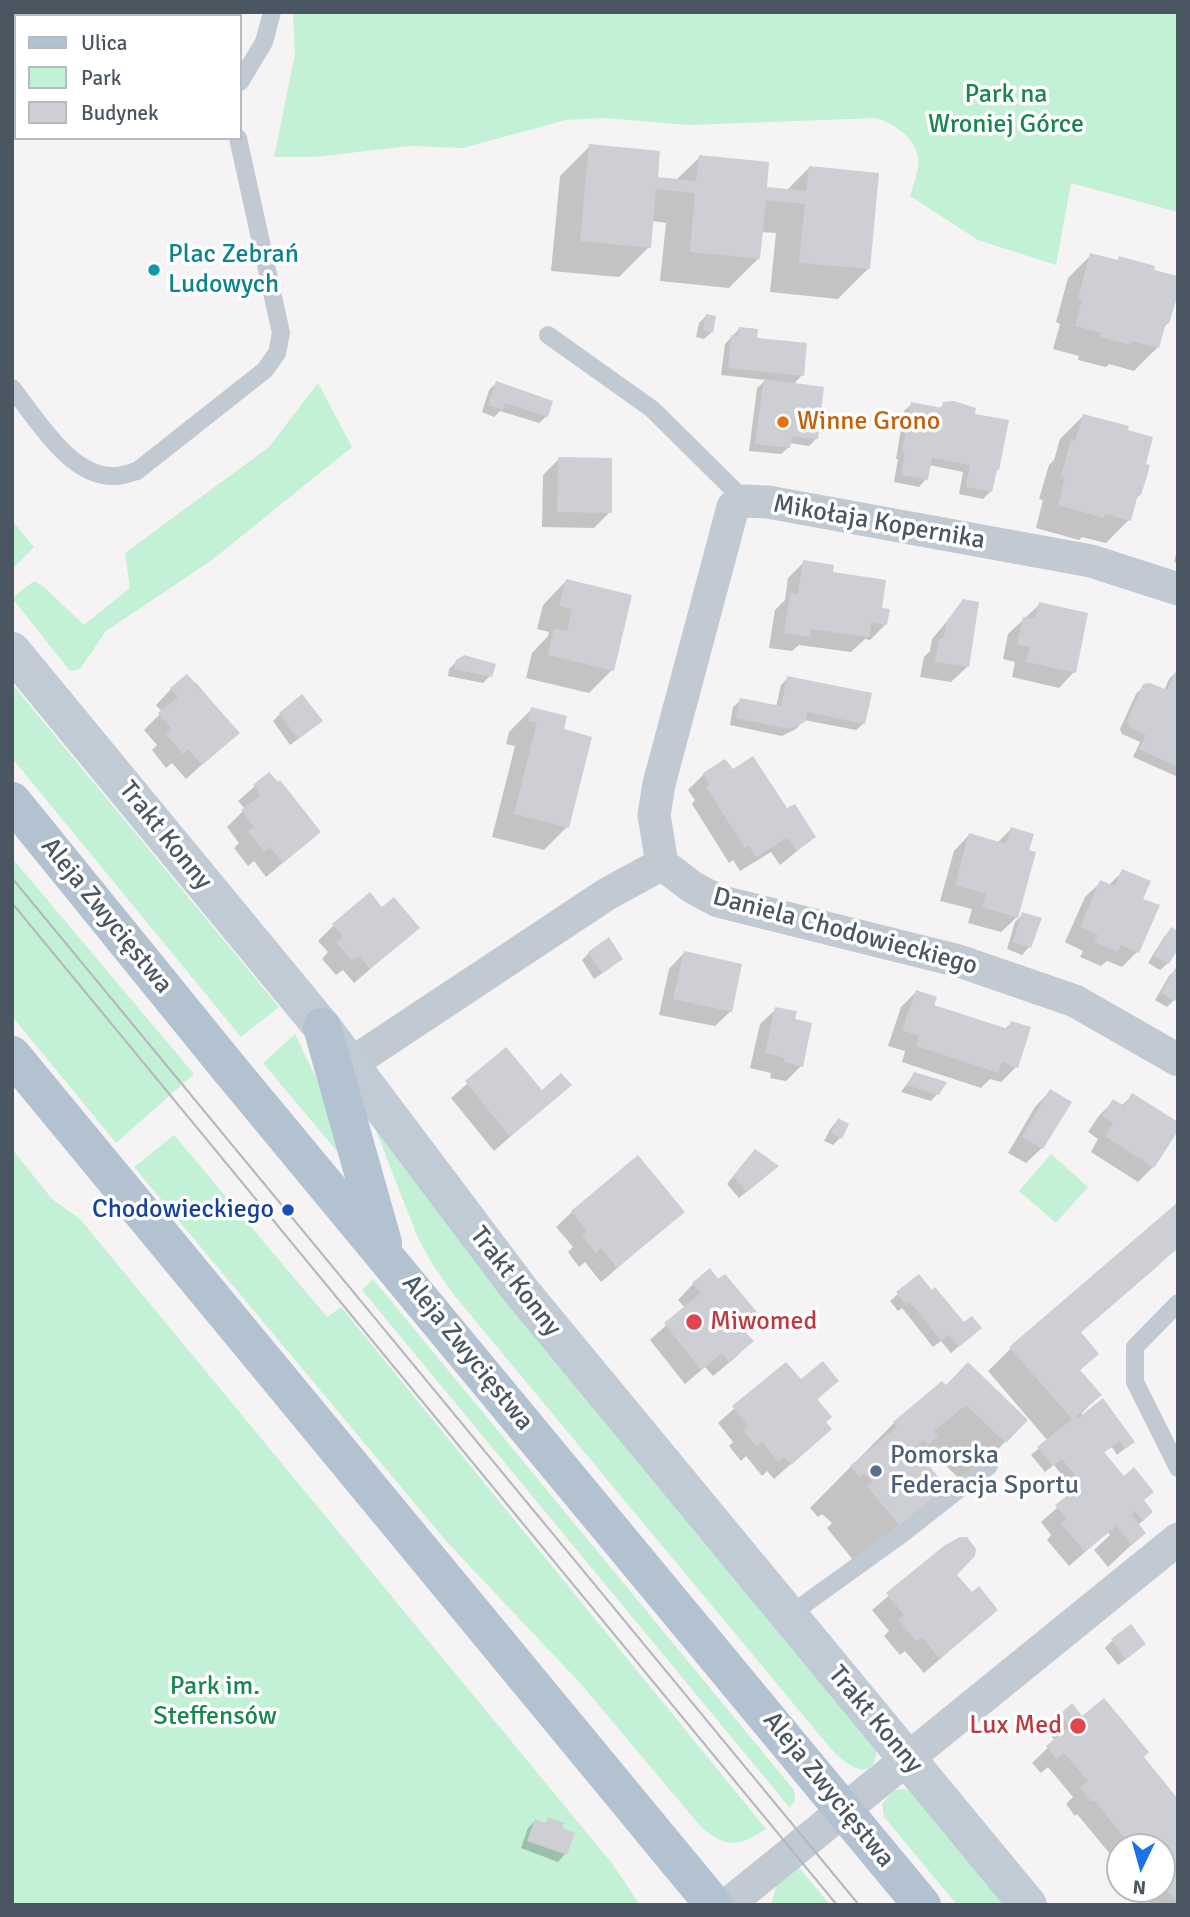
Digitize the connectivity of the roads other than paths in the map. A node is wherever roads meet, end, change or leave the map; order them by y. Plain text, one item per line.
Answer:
1 (272, 12) edge
2 (242, 79) edge
3 (238, 140) edge
4 (548, 335) dead end
5 (12, 388) edge
6 (745, 502) junction
7 (1178, 589) edge
8 (12, 651) edge
9 (12, 801) edge
10 (662, 864) junction
11 (322, 1027) junction
12 (12, 1055) edge
13 (1178, 1060) edge
14 (349, 1065) junction
15 (386, 1255) junction
16 (1178, 1303) edge
17 (989, 1466) dead end
18 (1178, 1468) edge
19 (1178, 1539) edge
20 (788, 1616) junction
21 (907, 1759) junction
22 (846, 1810) junction
23 (714, 1905) edge
24 (727, 1905) edge
25 (922, 1905) edge
26 (1028, 1905) edge

1 - 2 lane
3 - 5 lane
4 - 6 lane
6 - 7 street, Mikołaja Kopernika
6 - 10 street, Mikołaja Kopernika
8 - 11 street, Trakt Konny
9 - 15 main road, Aleja Zwycięstwa
10 - 13 street, Daniela Chodowieckiego
10 - 14 street
11 - 14 street, Trakt Konny
11 - 15 main road
12 - 23 main road
14 - 20 street, Trakt Konny
15 - 22 main road, Aleja Zwycięstwa
16 - 18 lane
17 - 20 lane
19 - 21 street
20 - 21 street, Trakt Konny
21 - 22 street
21 - 26 street, Trakt Konny
22 - 24 street
22 - 25 main road, Aleja Zwycięstwa

